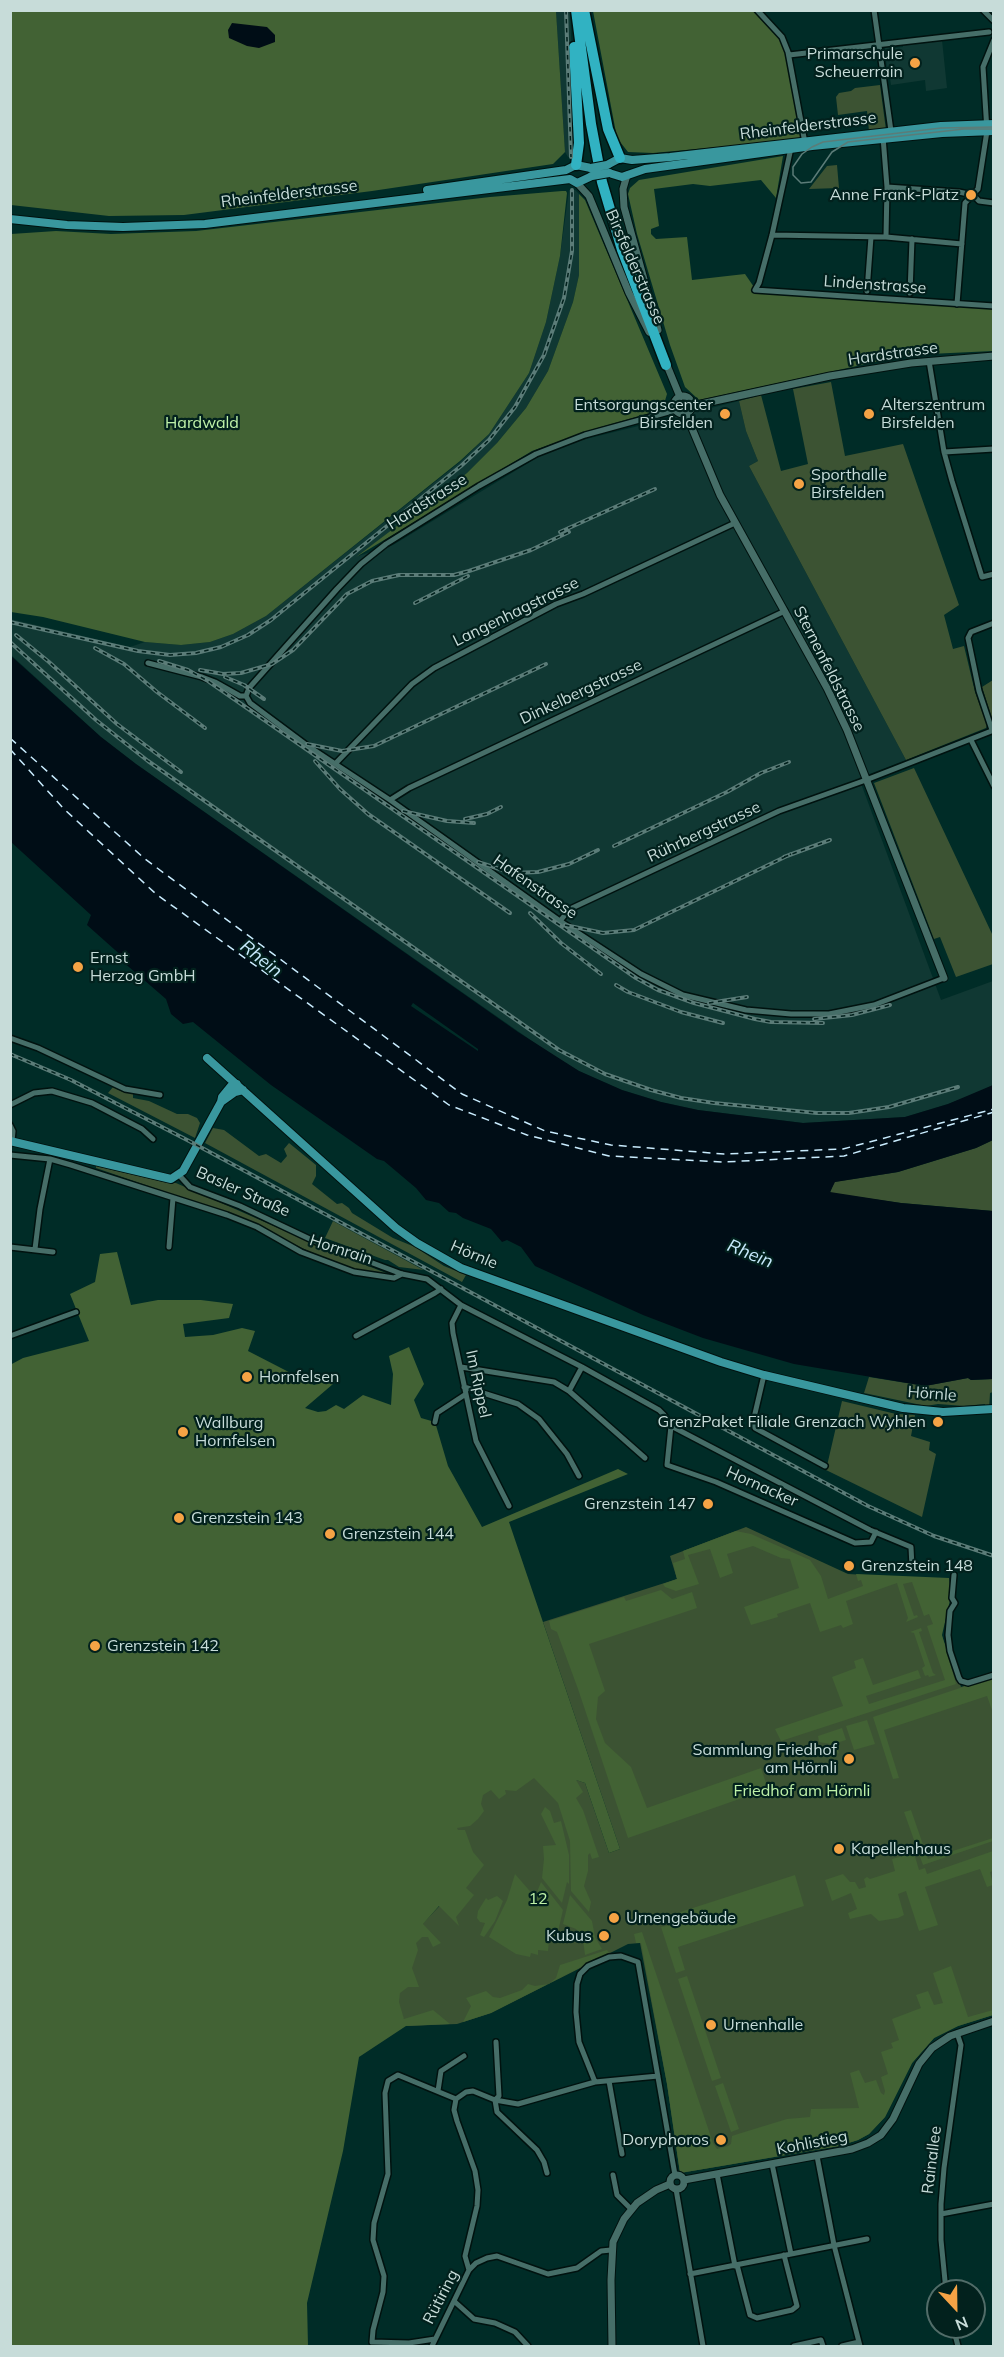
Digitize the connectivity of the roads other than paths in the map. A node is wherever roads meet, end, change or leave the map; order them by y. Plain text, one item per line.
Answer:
1 (574, 10) edge
2 (583, 10) edge
3 (757, 10) edge
4 (874, 10) edge
5 (983, 10) edge
6 (993, 21) edge
7 (988, 32) dead end
8 (993, 40) edge
9 (878, 43) junction
10 (789, 55) junction
11 (584, 72) junction
12 (991, 128) edge
13 (886, 134) junction
14 (806, 144) junction
15 (791, 146) junction
16 (623, 159) junction
17 (572, 167) junction
18 (608, 169) junction
19 (592, 172) junction
20 (628, 174) junction
21 (573, 181) junction
22 (887, 187) junction
23 (973, 195) junction
24 (993, 203) edge
25 (10, 217) edge
26 (772, 235) junction
27 (871, 237) junction
28 (886, 237) junction
29 (912, 239) junction
30 (962, 244) junction
31 (867, 291) dead end
32 (910, 293) dead end
33 (957, 304) junction
34 (993, 306) edge
35 (993, 356) edge
36 (929, 361) junction
37 (666, 365) junction
38 (680, 397) junction
39 (692, 406) junction
40 (676, 410) junction
41 (686, 414) junction
42 (993, 448) edge
43 (944, 452) junction
44 (735, 523) junction
45 (993, 574) edge
46 (785, 611) junction
47 (993, 623) edge
48 (148, 663) dead end
49 (246, 696) junction
50 (993, 730) edge
51 (971, 740) junction
52 (335, 764) junction
53 (867, 780) junction
54 (993, 786) edge
55 (390, 800) junction
56 (560, 921) junction
57 (944, 978) joint
58 (10, 1038) edge
59 (207, 1058) dead end
60 (219, 1069) junction
61 (240, 1087) junction
62 (159, 1095) dead end
63 (222, 1098) junction
64 (10, 1105) edge
65 (10, 1125) edge
66 (153, 1139) dead end
67 (11, 1141) edge
68 (10, 1155) edge
69 (50, 1159) junction
70 (179, 1175) junction
71 (173, 1198) junction
72 (10, 1247) edge
73 (169, 1247) dead end
74 (35, 1249) junction
75 (53, 1252) dead end
76 (402, 1274) junction
77 (441, 1288) junction
78 (461, 1305) junction
79 (76, 1312) dead end
80 (10, 1336) edge
81 (356, 1336) dead end
82 (461, 1367) junction
83 (582, 1367) junction
84 (764, 1375) junction
85 (465, 1391) junction
86 (569, 1391) junction
87 (993, 1409) edge
88 (435, 1422) dead end
89 (671, 1426) junction
90 (645, 1458) dead end
91 (825, 1466) dead end
92 (579, 1476) dead end
93 (509, 1506) dead end
94 (876, 1532) junction
95 (912, 1567) dead end
96 (954, 1575) dead end
97 (993, 1675) edge
98 (993, 2021) edge
99 (957, 2033) junction
100 (496, 2042) dead end
101 (464, 2056) dead end
102 (658, 2076) junction
103 (609, 2081) junction
104 (596, 2082) junction
105 (438, 2091) junction
106 (456, 2099) junction
107 (495, 2100) junction
108 (622, 2154) dead end
109 (817, 2156) junction
110 (772, 2164) junction
111 (547, 2173) dead end
112 (717, 2174) junction
113 (613, 2175) dead end
114 (675, 2175) junction
115 (684, 2180) junction
116 (673, 2187) junction
117 (993, 2204) edge
118 (631, 2209) junction
119 (941, 2214) junction
120 (867, 2239) dead end
121 (834, 2245) junction
122 (611, 2250) junction
123 (788, 2255) junction
124 (736, 2265) junction
125 (469, 2270) junction
126 (690, 2274) junction
127 (945, 2279) edge
128 (455, 2302) junction
129 (435, 2339) junction
130 (860, 2344) edge
131 (432, 2346) edge
132 (528, 2346) edge
133 (612, 2346) edge
134 (703, 2346) edge
135 (794, 2346) edge
136 (823, 2346) edge
137 (842, 2346) edge

1 - 11 highway
1 - 17 highway
2 - 11 highway
2 - 16 highway
3 - 10 street
4 - 9 street
5 - 6 street
7 - 9 street
8 - 12 street
9 - 10 street
9 - 13 street
10 - 14 street
11 - 37 highway
12 - 13 main road, Rheinfelderstrasse
12 - 23 street
13 - 14 main road, Rheinfelderstrasse
13 - 22 street
14 - 15 main road, Rheinfelderstrasse
15 - 16 main road, Rheinfelderstrasse
15 - 20 main road, Rheinfelderstrasse
15 - 26 street
16 - 18 main road, Rheinfelderstrasse
16 - 20 main road
17 - 19 main road, Rheinfelderstrasse
17 - 21 main road
17 - 25 main road, Rheinfelderstrasse
18 - 19 main road, Rheinfelderstrasse, bridge
18 - 20 main road, Rheinfelderstrasse
19 - 21 main road, Rheinfelderstrasse
20 - 37 street, Birsfelderstrasse
21 - 25 main road, Rheinfelderstrasse
21 - 37 street, Birsfelderstrasse
22 - 23 street
22 - 28 street
23 - 24 street
23 - 30 street
26 - 27 street
26 - 33 street, Lindenstrasse
27 - 28 street
27 - 31 street
28 - 29 street
29 - 30 street
29 - 32 street
30 - 33 street
33 - 34 street, Lindenstrasse
35 - 36 street, Hardstrasse
36 - 39 street, Hardstrasse
36 - 43 street
37 - 38 street, Birsfelderstrasse
38 - 39 street
38 - 40 street
39 - 41 street
40 - 41 street
40 - 49 street, Hardstrasse
41 - 44 street, Sternenfeldstrasse
42 - 43 street
43 - 45 street
44 - 46 street, Sternenfeldstrasse
44 - 52 street, Langenhagstrasse
46 - 53 street, Sternenfeldstrasse
46 - 55 street, Dinkelbergstrasse
47 - 50 street
48 - 49 street, Hafenstrasse
49 - 52 street, Hafenstrasse
50 - 51 street, Rührbergstrasse
51 - 53 street, Rührbergstrasse
51 - 54 street
52 - 55 street, Hafenstrasse
53 - 56 street, Rührbergstrasse
53 - 57 street, Sternenfeldstrasse
55 - 56 street, Hafenstrasse
56 - 57 street, Hafenstrasse
58 - 62 street
59 - 60 main road, Hörnle
60 - 61 main road, Hörnle
60 - 63 main road
61 - 63 main road
61 - 84 main road, Hörnle
63 - 70 main road
64 - 66 street
65 - 67 street
67 - 70 main road, Basler Straße
68 - 69 street, Hornrain
69 - 71 street, Hornrain
69 - 74 street
70 - 76 street, Basler Straße
71 - 73 street
71 - 76 street, Hornrain
72 - 74 street
74 - 75 street
76 - 77 street, Basler Straße
77 - 78 street
77 - 81 street
78 - 82 street, Im Rippel
78 - 83 street, Hornacker
79 - 80 street
82 - 85 street, Im Rippel
82 - 86 street
83 - 86 street
83 - 89 street, Hornacker
84 - 87 main road, Hörnle
84 - 91 street
85 - 88 street
85 - 92 street
85 - 93 street, Im Rippel
86 - 90 street
89 - 94 street, Hornacker
89 - 94 street, Hornacker
94 - 95 street, Hornacker
96 - 97 street
98 - 99 street, Kohlistieg
99 - 109 street, Kohlistieg
99 - 119 street, Rainallee
100 - 107 street
101 - 105 street
102 - 103 street
102 - 104 street
102 - 114 street
103 - 104 street
103 - 108 street
104 - 107 street
105 - 106 street
105 - 129 street
106 - 107 street
106 - 125 street
107 - 111 street
109 - 110 street, Kohlistieg
109 - 121 street
110 - 112 street, Kohlistieg
110 - 123 street
112 - 115 street, Kohlistieg
112 - 124 street
113 - 118 street
114 - 115 street
114 - 116 street
115 - 116 street
116 - 118 street
116 - 126 street
117 - 119 street
118 - 122 street
119 - 127 street, Rainallee
120 - 121 street
121 - 123 street
121 - 130 street
122 - 125 street, Rütiring
122 - 133 street
123 - 124 street
123 - 124 street
124 - 126 street
125 - 128 street, Rütiring
126 - 134 street
128 - 129 street, Rütiring
128 - 132 street
129 - 131 street, Rütiring
130 - 137 street
135 - 136 street

